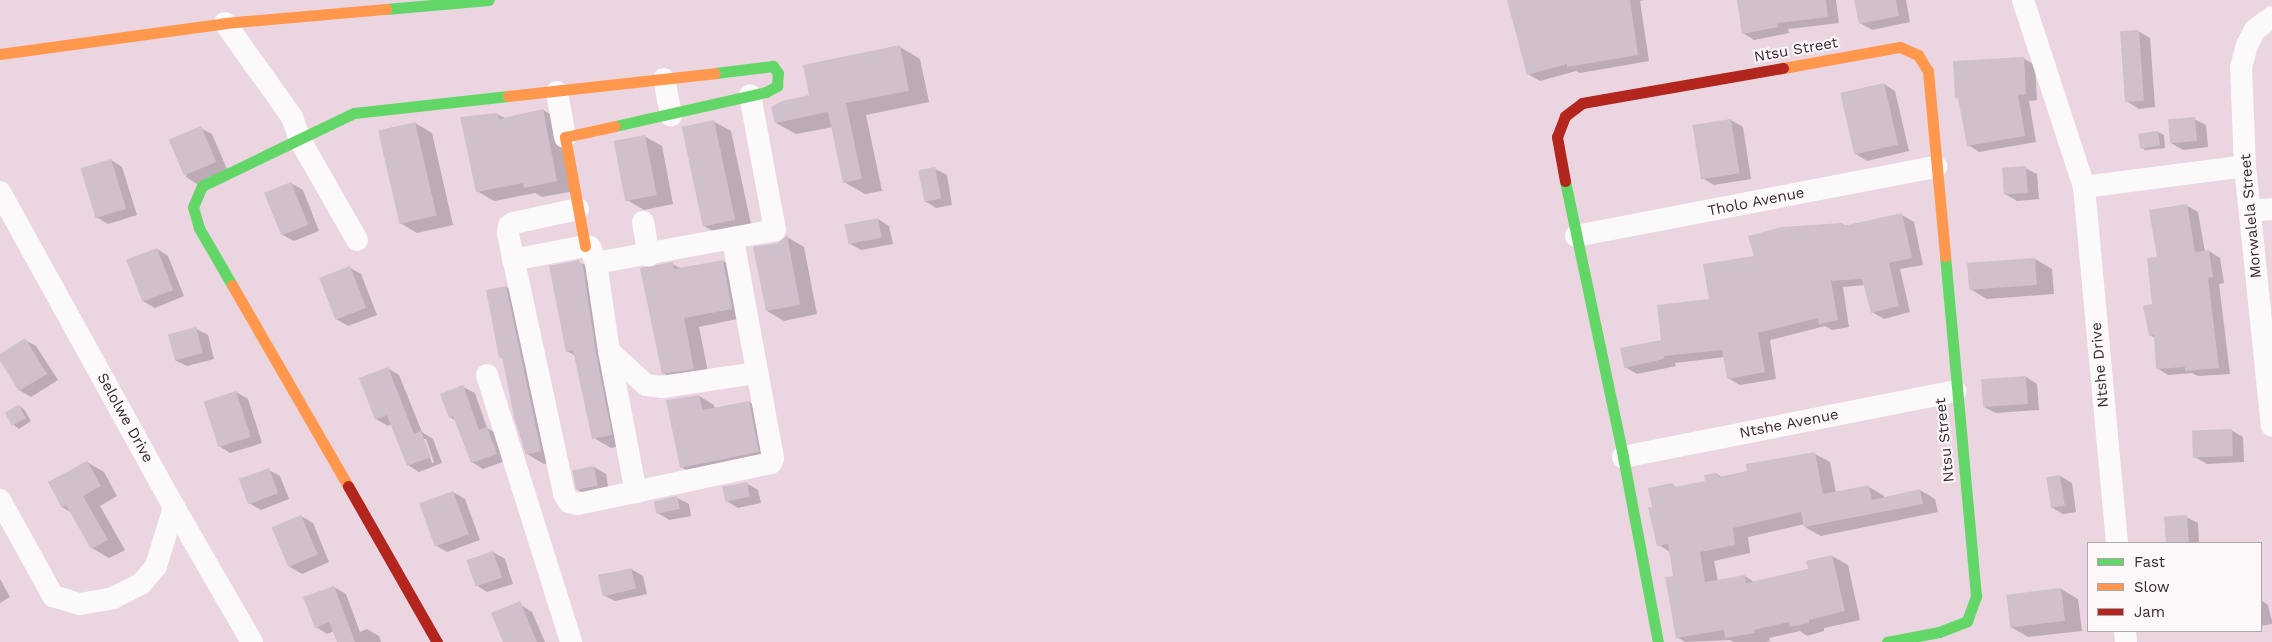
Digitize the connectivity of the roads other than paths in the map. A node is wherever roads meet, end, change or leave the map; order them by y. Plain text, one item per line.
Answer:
1 (488, 0) edge
2 (2023, 0) edge
3 (2272, 17) edge
4 (225, 23) junction
5 (0, 54) edge
6 (664, 79) junction
7 (557, 92) junction
8 (750, 95) junction
9 (671, 115) junction
10 (565, 137) junction
11 (300, 140) junction
12 (2245, 166) junction
13 (1936, 167) junction
14 (2084, 187) junction
15 (0, 192) edge
16 (578, 208) junction
17 (2272, 208) edge
18 (2250, 210) junction
19 (642, 222) dead end
20 (1576, 236) junction
21 (733, 239) junction
22 (357, 240) dead end
23 (590, 254) junction
24 (650, 254) junction
25 (513, 260) junction
26 (609, 351) junction
27 (756, 372) junction
28 (487, 375) dead end
29 (1956, 391) junction
30 (2271, 412) edge
31 (1623, 458) junction
32 (636, 492) junction
33 (0, 500) edge
34 (174, 507) junction
35 (2117, 542) edge
36 (252, 642) edge
37 (437, 642) edge
38 (572, 642) edge
39 (1658, 642) edge
40 (1887, 642) edge

1 - 4 street
2 - 14 street, Ntshe Drive
3 - 12 street, Morwalela Street
4 - 5 street
4 - 11 street
6 - 7 street
6 - 8 street
6 - 9 street
7 - 10 street
7 - 11 street
8 - 9 street
8 - 21 street
9 - 10 street
10 - 16 street
11 - 22 street
11 - 37 street
12 - 14 street
12 - 18 street, Morwalela Street
13 - 20 street, Tholo Avenue
13 - 20 street, Ntsu Street
13 - 29 street, Ntsu Street
14 - 35 street, Ntshe Drive
15 - 34 street, Selolwe Drive
16 - 23 street
16 - 25 street
17 - 18 street
18 - 30 street, Morwalela Street
19 - 24 street
20 - 31 street, Ntsu Street
21 - 24 street
21 - 27 street
23 - 24 street
23 - 25 street
23 - 26 street
25 - 32 street
26 - 27 street
26 - 32 street
27 - 32 street
28 - 38 street
29 - 31 street, Ntshe Avenue
29 - 40 street, Ntsu Street
31 - 39 street, Ntsu Street
33 - 34 street
34 - 36 street, Selolwe Drive

